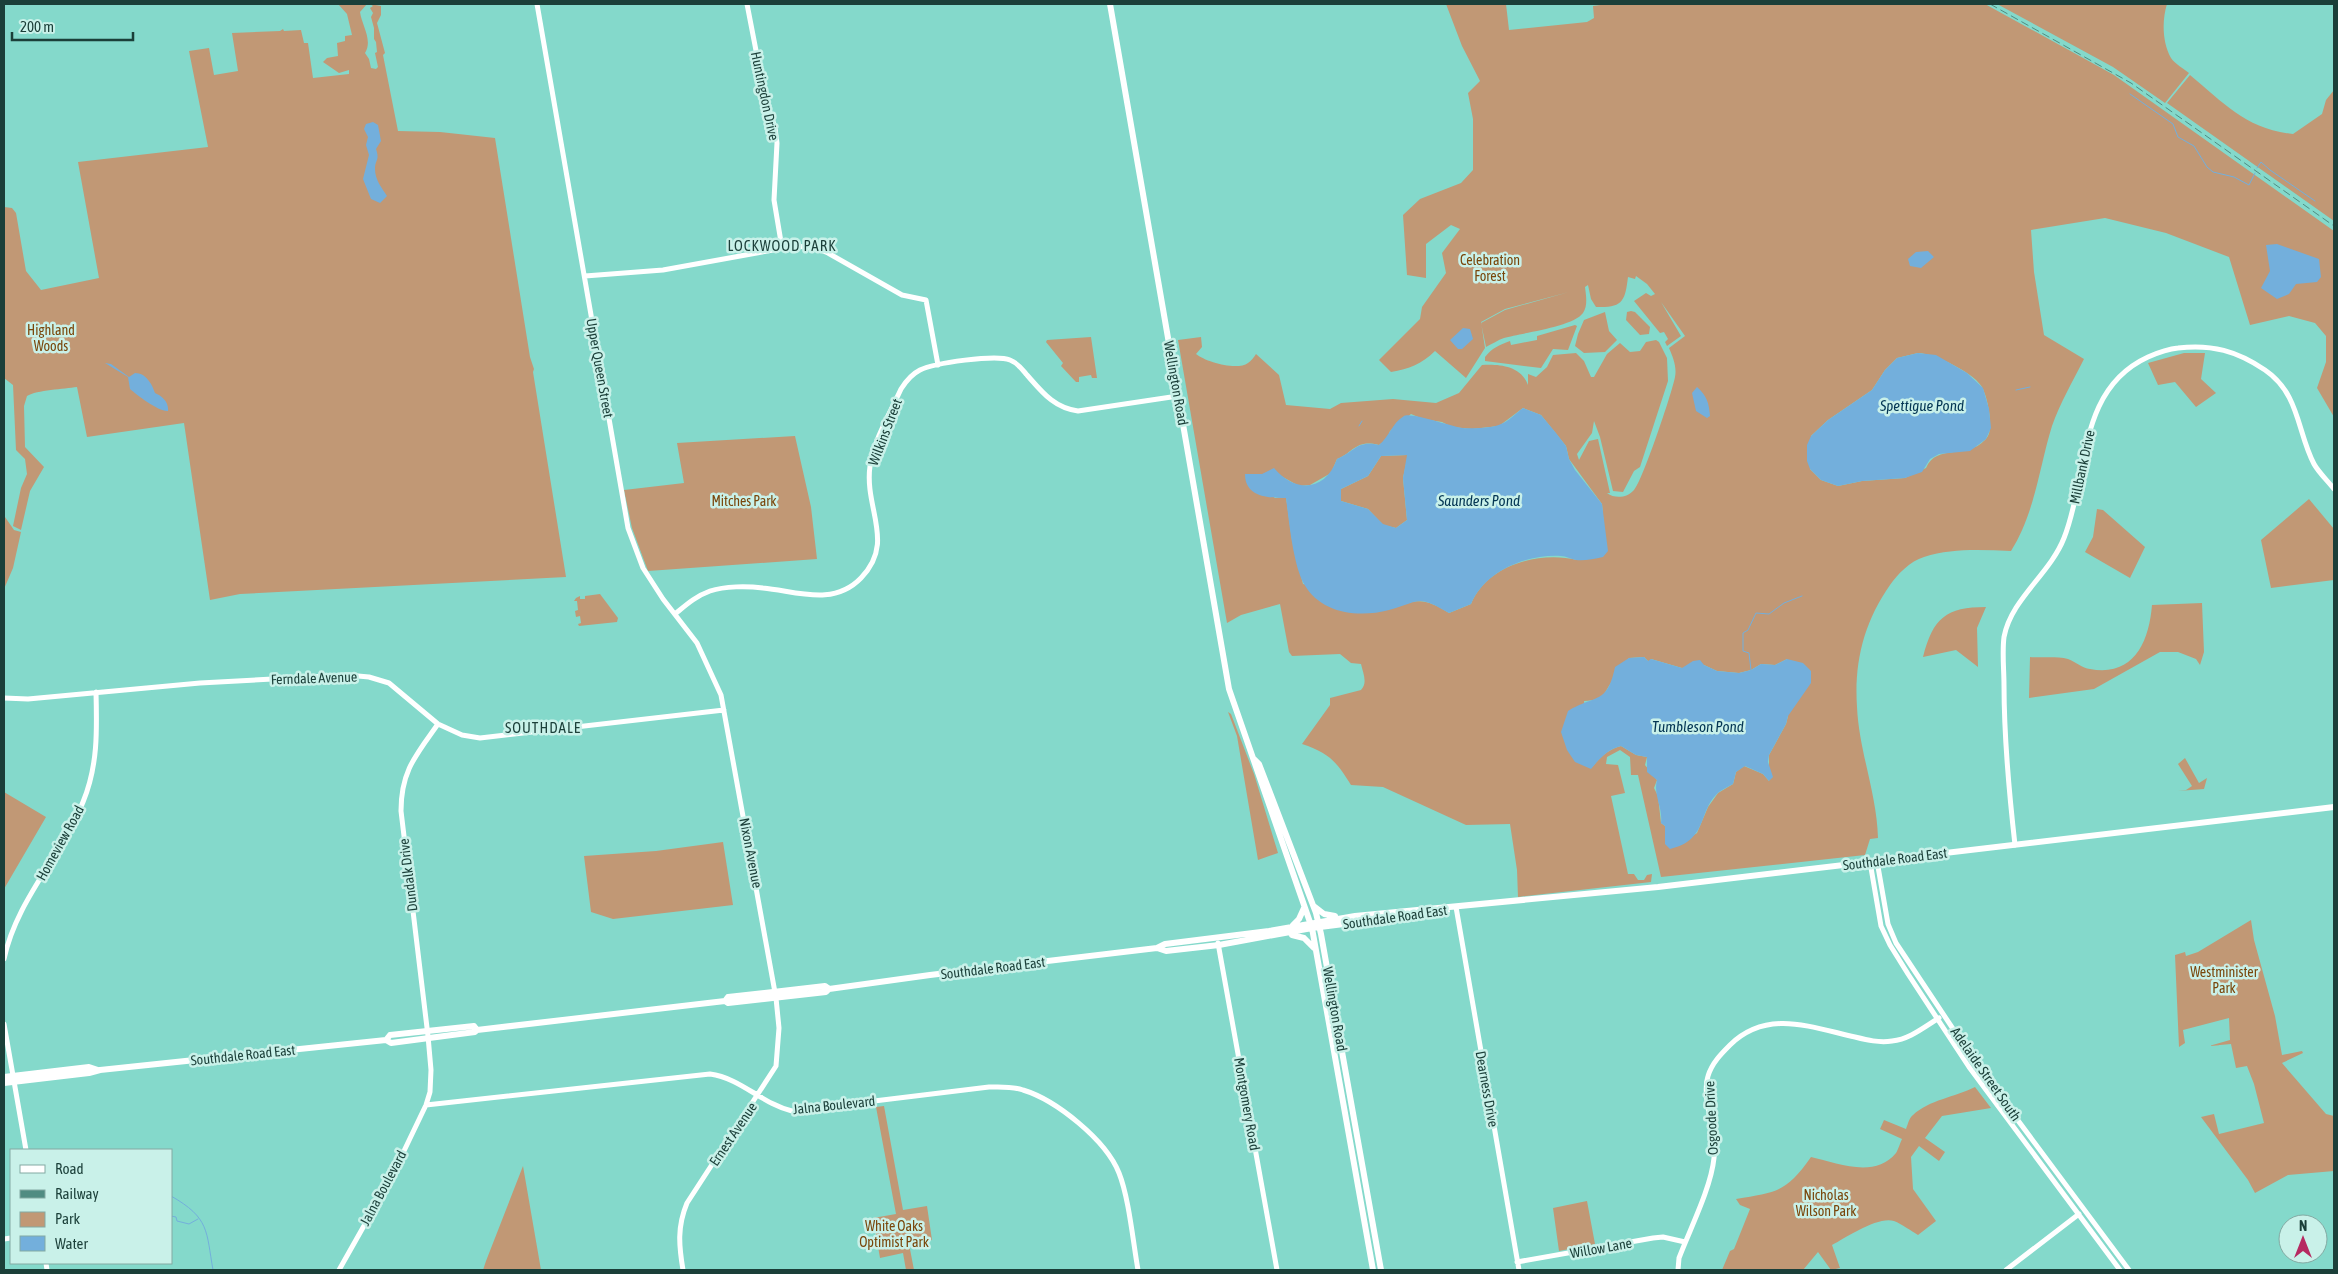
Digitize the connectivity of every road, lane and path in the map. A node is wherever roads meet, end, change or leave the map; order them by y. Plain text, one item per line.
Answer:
1 (537, 4) edge
2 (747, 4) edge
3 (1110, 4) edge
4 (782, 248) junction
5 (585, 276) junction
6 (938, 365) junction
7 (1178, 396) junction
8 (2334, 489) edge
9 (675, 614) junction
10 (96, 692) junction
11 (4, 698) edge
12 (724, 710) junction
13 (438, 724) junction
14 (1254, 759) junction
15 (2334, 807) edge
16 (2015, 845) junction
17 (1874, 862) junction
18 (1312, 905) junction
19 (1456, 907) junction
20 (1304, 908) junction
21 (1343, 918) junction
22 (1318, 924) junction
23 (1292, 926) junction
24 (1311, 926) junction
25 (1285, 934) junction
26 (1217, 937) junction
27 (1218, 944) junction
28 (1157, 948) junction
29 (1315, 949) junction
30 (4, 959) edge
31 (776, 995) junction
32 (1944, 1015) junction
33 (1937, 1019) junction
34 (4, 1024) edge
35 (428, 1035) junction
36 (1342, 1047) junction
37 (1334, 1048) junction
38 (4, 1077) edge
39 (14, 1079) junction
40 (4, 1084) edge
41 (758, 1097) junction
42 (426, 1106) junction
43 (26, 1149) edge
44 (2079, 1214) junction
45 (1685, 1242) junction
46 (1517, 1262) junction
47 (339, 1270) edge
48 (683, 1270) edge
49 (1138, 1270) edge
50 (1277, 1270) edge
51 (1373, 1270) edge
52 (1382, 1270) edge
53 (1519, 1270) edge
54 (1678, 1270) edge
55 (2006, 1270) edge
56 (2120, 1270) edge
57 (2129, 1270) edge

1 - 5 street, Upper Queen Street
2 - 4 street, Huntingdon Drive
3 - 7 main road, Wellington Road
4 - 5 street
4 - 6 street
5 - 9 street, Upper Queen Street
6 - 7 street, Wilkins Street
6 - 9 street, Wilkins Street
7 - 14 main road, Wellington Road
8 - 16 street, Millbank Drive
9 - 12 street, Upper Queen Street
10 - 11 street, Ferndale Avenue
10 - 13 street, Ferndale Avenue
10 - 30 street, Homeview Road
12 - 13 street, Ferndale Avenue
12 - 31 street, Nixon Avenue
13 - 35 street, Dundalk Drive
14 - 18 main road, Wellington Road
14 - 20 main road, Wellington Road
15 - 16 main road, Southdale Road East
16 - 17 main road, Southdale Road East
17 - 19 main road, Southdale Road East
17 - 32 street, Adelaide Street South
17 - 33 street, Adelaide Street South
18 - 21 main road
18 - 22 main road, Wellington Road
19 - 21 main road, Southdale Road East
19 - 22 main road, Southdale Road East
19 - 46 street, Dearness Drive
20 - 23 main road
20 - 24 main road, Wellington Road
21 - 22 main road, Southdale Road East
22 - 24 main road, Southdale Road East
22 - 36 main road, Wellington Road
23 - 24 main road, Southdale Road East
23 - 26 main road, Southdale Road East
24 - 25 main road, Southdale Road East
24 - 29 main road, Wellington Road
25 - 27 main road, Southdale Road East
25 - 29 main road
26 - 27 street, Montgomery Road
26 - 28 main road, Southdale Road East
27 - 28 main road, Southdale Road East
27 - 50 street, Montgomery Road
28 - 31 main road, Southdale Road East
29 - 37 main road, Wellington Road
31 - 35 main road, Southdale Road East
31 - 41 street, Ernest Avenue
32 - 33 street, Osgoode Drive
32 - 57 street, Adelaide Street South
33 - 44 street, Adelaide Street South
33 - 45 street, Osgoode Drive
34 - 39 street
35 - 39 main road, Southdale Road East
35 - 42 street, Jalna Boulevard
36 - 37 main road
36 - 52 main road, Wellington Road
37 - 51 main road, Wellington Road
38 - 39 main road, Southdale Road East
39 - 40 main road, Southdale Road East
39 - 43 street
41 - 42 street, Jalna Boulevard
41 - 48 street, Ernest Avenue
41 - 49 street, Jalna Boulevard
42 - 47 street, Jalna Boulevard
44 - 55 street
44 - 56 street, Adelaide Street South
45 - 46 street, Willow Lane
45 - 54 street, Osgoode Drive
46 - 53 street, Dearness Drive

